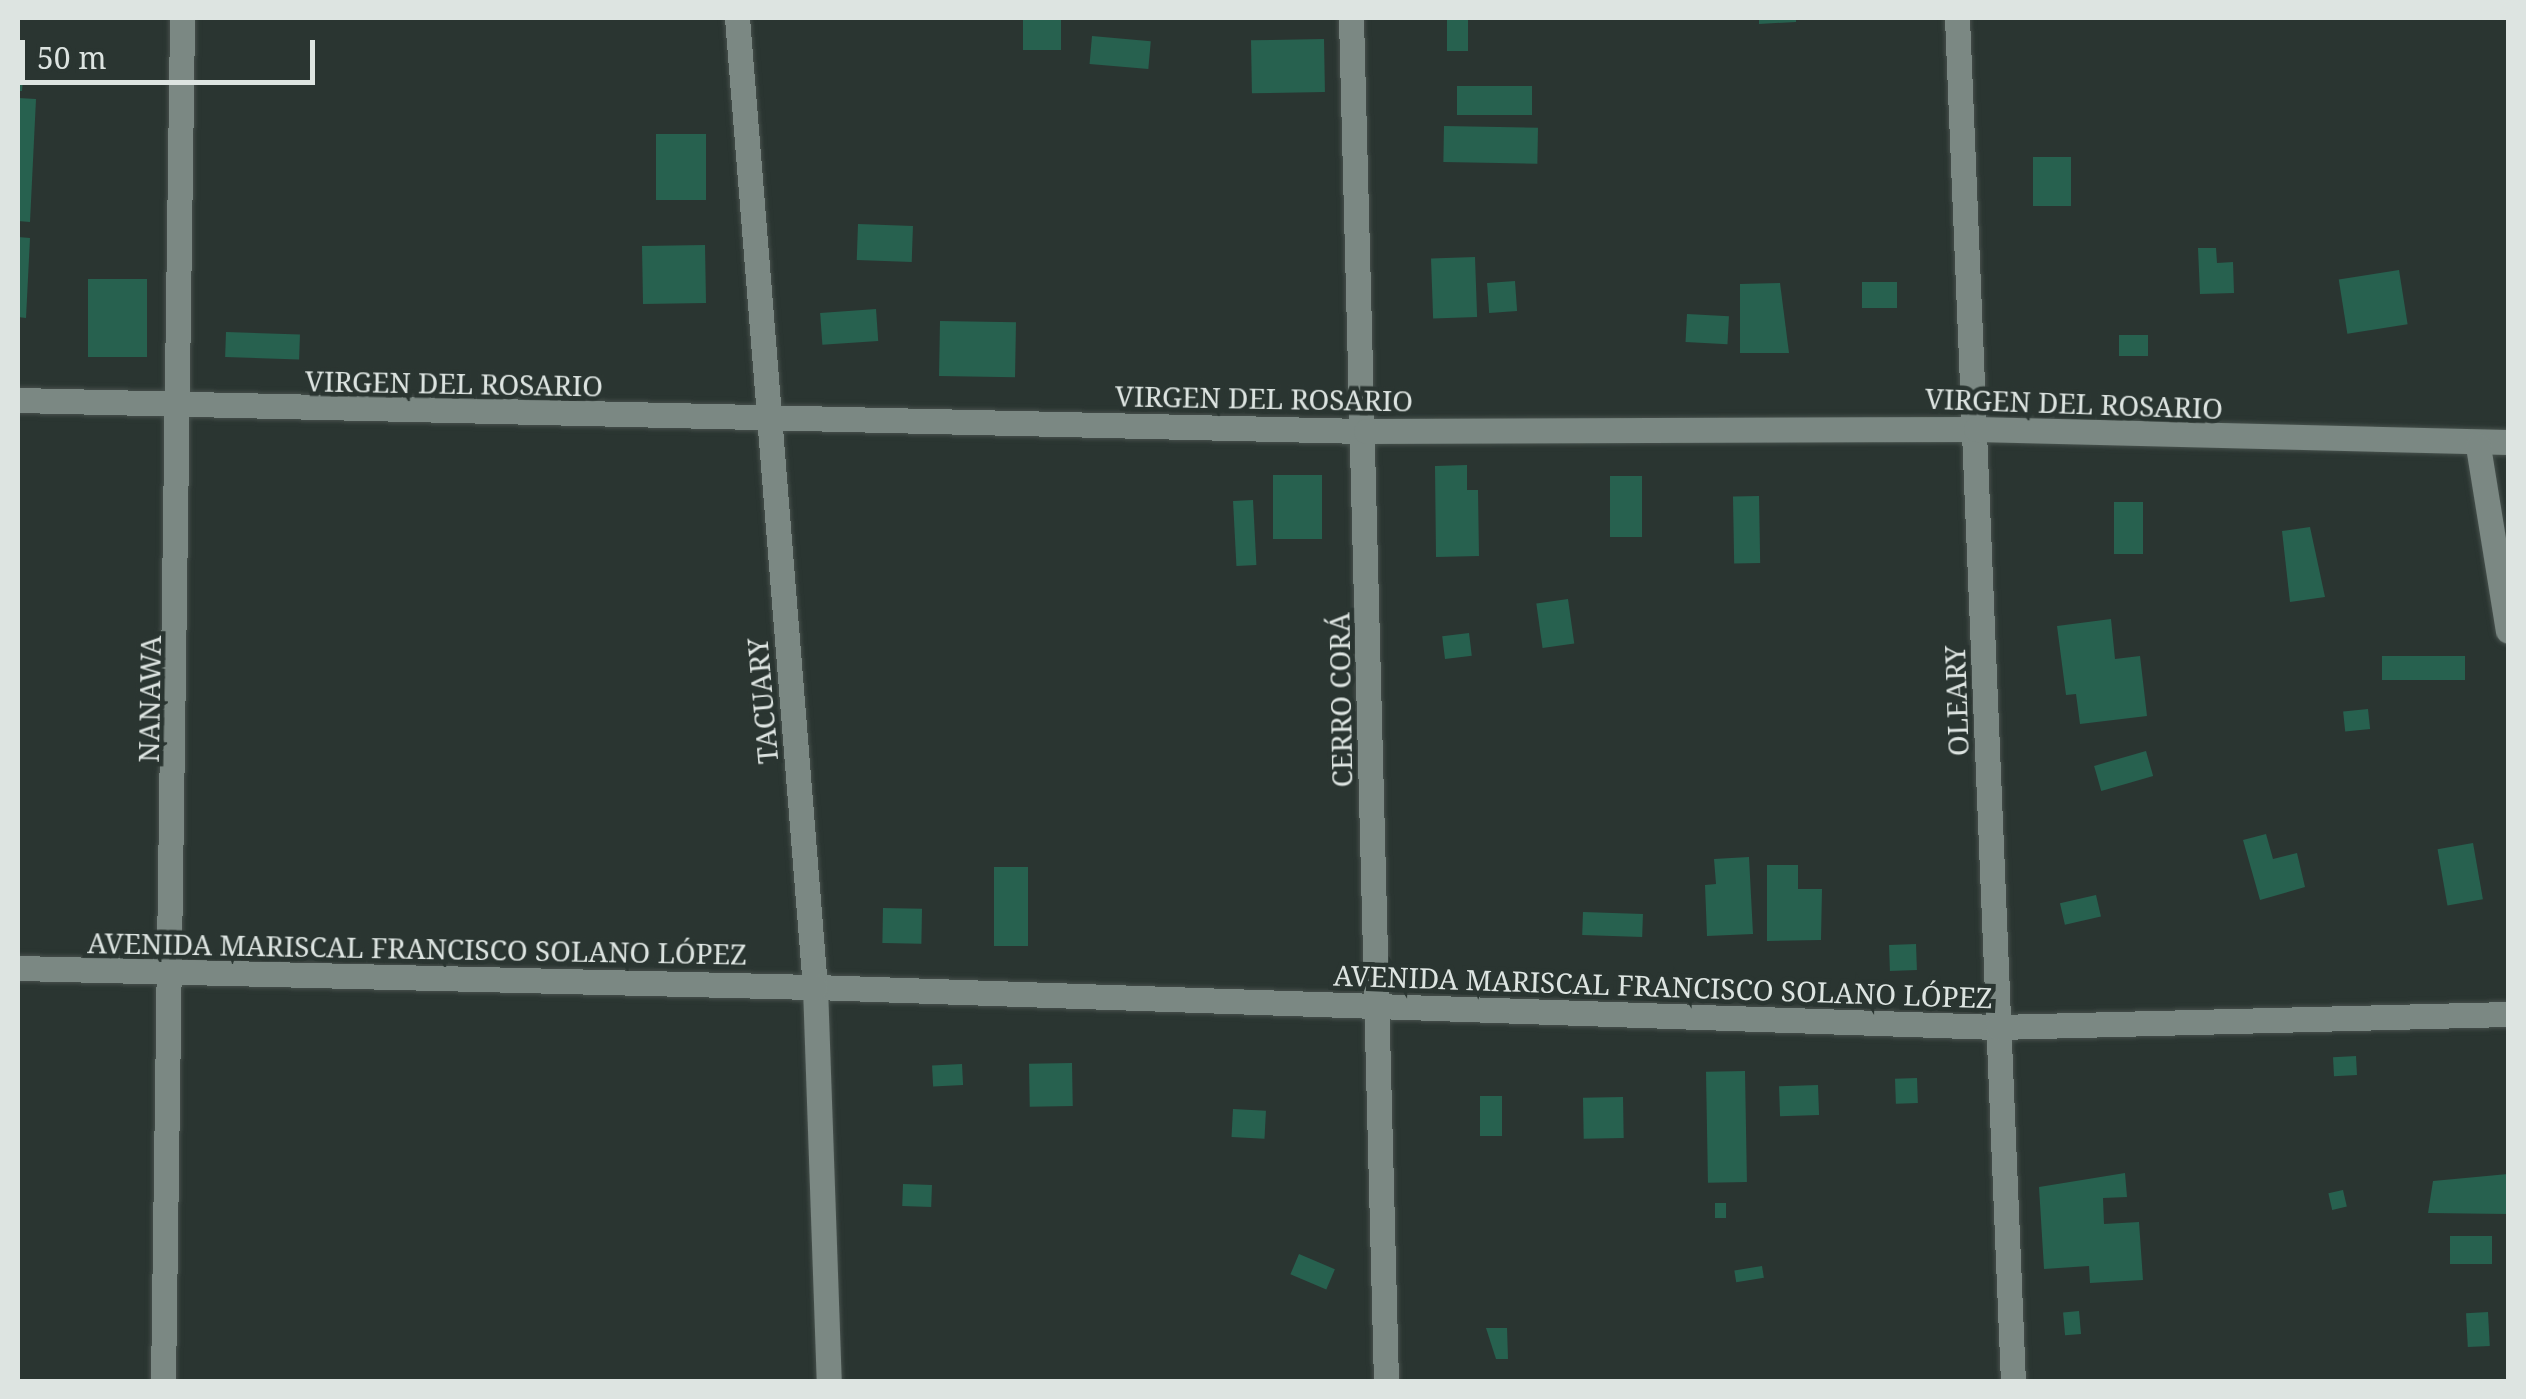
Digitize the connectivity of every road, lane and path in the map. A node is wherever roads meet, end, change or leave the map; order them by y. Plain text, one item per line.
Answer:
1 (182, 18) edge
2 (738, 18) edge
3 (1351, 18) edge
4 (1957, 18) edge
5 (18, 400) edge
6 (183, 410) junction
7 (770, 417) junction
8 (1976, 429) junction
9 (1366, 431) junction
10 (2508, 442) edge
11 (2478, 446) junction
12 (2508, 631) edge
13 (18, 968) edge
14 (174, 974) junction
15 (815, 987) junction
16 (1374, 1008) junction
17 (2508, 1014) edge
18 (1998, 1027) junction
19 (163, 1382) edge
20 (829, 1382) edge
21 (1386, 1382) edge
22 (2013, 1382) edge

1 - 6 street, NANAWA
2 - 7 street, TACUARY
3 - 9 street, CERRO CORÁ
4 - 8 street, OLEARY
5 - 6 street, VIRGEN DEL ROSARIO
6 - 7 street, VIRGEN DEL ROSARIO
6 - 14 street, NANAWA
7 - 9 street, VIRGEN DEL ROSARIO
7 - 15 street, TACUARY
8 - 9 street, VIRGEN DEL ROSARIO
8 - 11 street, VIRGEN DEL ROSARIO
8 - 18 street, OLEARY
9 - 16 street, CERRO CORÁ
10 - 11 street, VIRGEN DEL ROSARIO
11 - 12 street
13 - 14 street, AVENIDA MARISCAL FRANCISCO SOLANO LÓPEZ
14 - 15 street, AVENIDA MARISCAL FRANCISCO SOLANO LÓPEZ
14 - 19 street, NANAWA
15 - 16 street, AVENIDA MARISCAL FRANCISCO SOLANO LÓPEZ
15 - 20 street, TACUARY
16 - 18 street, AVENIDA MARISCAL FRANCISCO SOLANO LÓPEZ
16 - 21 street, CERRO CORÁ
17 - 18 street, AVENIDA MARISCAL FRANCISCO SOLANO LÓPEZ
18 - 22 street, OLEARY

